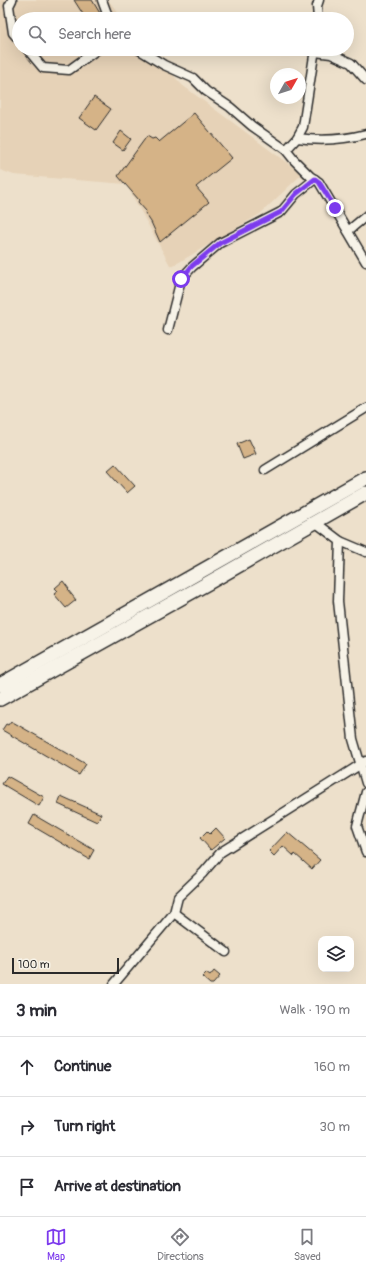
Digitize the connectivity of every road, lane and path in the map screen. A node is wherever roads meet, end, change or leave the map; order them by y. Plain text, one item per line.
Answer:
1 (12, 0) edge
2 (102, 0) edge
3 (319, 0) edge
4 (106, 12) edge
5 (317, 12) edge
6 (12, 27) edge
7 (33, 56) edge
8 (88, 56) edge
9 (149, 56) edge
10 (314, 56) edge
11 (336, 56) edge
12 (366, 80) edge
13 (366, 134) edge
14 (297, 138) junction
15 (286, 150) junction
16 (315, 179) junction
17 (366, 216) edge
18 (348, 231) junction
19 (366, 262) edge
20 (168, 330) dead end
21 (366, 408) edge
22 (265, 470) dead end
23 (366, 478) edge
24 (366, 493) edge
25 (315, 522) junction
26 (340, 541) junction
27 (366, 552) edge
28 (0, 685) edge
29 (0, 699) edge
30 (363, 762) edge
31 (366, 784) edge
32 (366, 792) edge
33 (366, 852) edge
34 (174, 913) junction
35 (226, 952) dead end
36 (114, 984) edge

1 - 6 street
2 - 4 street
3 - 5 street
7 - 8 street
9 - 15 street
10 - 14 street
11 - 12 street
13 - 14 street
14 - 15 street
15 - 16 street
16 - 18 street
16 - 20 street
17 - 18 street
18 - 19 street
21 - 22 street
23 - 28 highway
24 - 25 highway
25 - 26 street
25 - 29 highway
26 - 27 street
26 - 30 street
30 - 31 street
30 - 34 street
32 - 33 street
34 - 35 street
34 - 36 street

